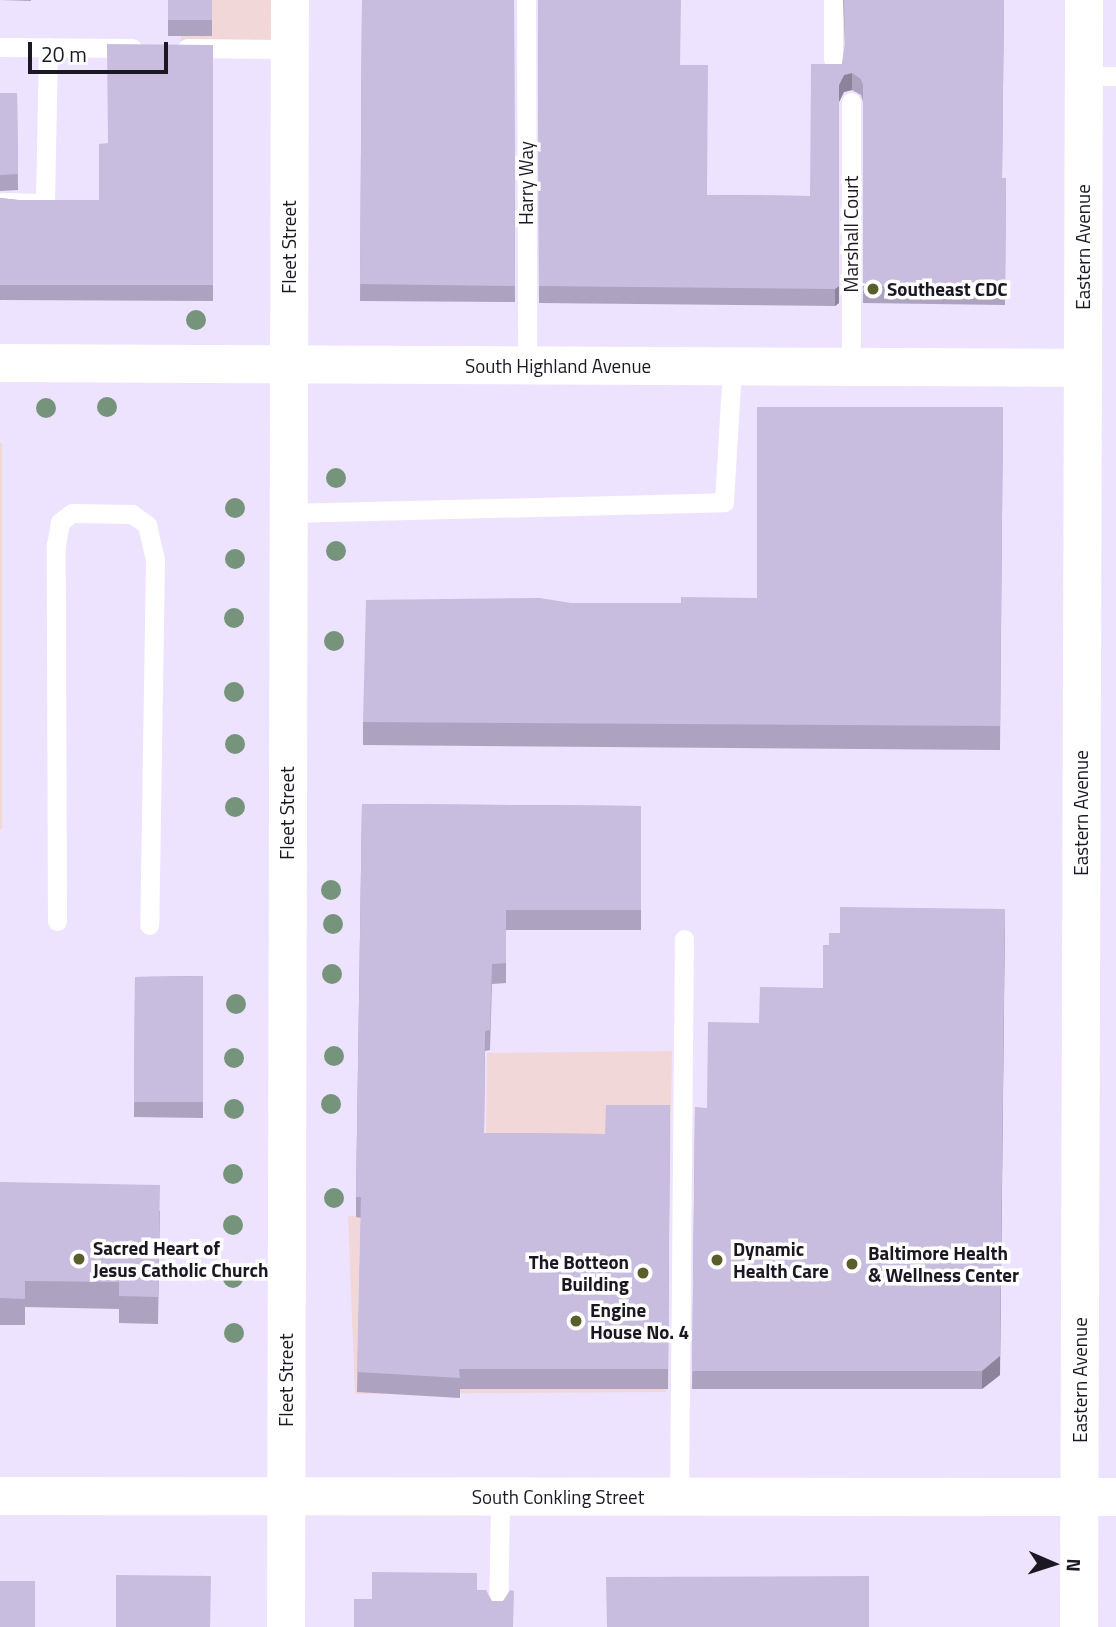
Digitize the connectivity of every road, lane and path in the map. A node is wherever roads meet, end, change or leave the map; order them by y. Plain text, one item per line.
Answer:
1 (290, 0) edge
2 (526, 0) edge
3 (833, 0) edge
4 (1084, 0) edge
5 (0, 47) edge
6 (48, 47) junction
7 (145, 48) edge
8 (173, 48) edge
9 (290, 49) junction
10 (833, 59) dead end
11 (1100, 76) edge
12 (851, 102) dead end
13 (0, 202) edge
14 (0, 363) edge
15 (289, 365) junction
16 (527, 366) junction
17 (732, 366) junction
18 (851, 367) junction
19 (1099, 368) edge
20 (288, 513) junction
21 (57, 921) dead end
22 (149, 925) dead end
23 (684, 939) dead end
24 (0, 1496) edge
25 (286, 1497) junction
26 (500, 1497) junction
27 (679, 1497) junction
28 (1098, 1497) edge
29 (498, 1617) edge
30 (286, 1627) edge
31 (1079, 1627) edge

1 - 9 street, Fleet Street
2 - 16 lane, Harry Way
3 - 10 lane
4 - 11 street, Eastern Avenue
5 - 6 lane
6 - 7 lane
6 - 13 lane
8 - 9 lane
9 - 15 street, Fleet Street
11 - 19 street, Eastern Avenue
12 - 18 lane, Marshall Court
14 - 15 street, South Highland Avenue
15 - 16 street, South Highland Avenue
15 - 20 street, Fleet Street
16 - 17 street, South Highland Avenue
17 - 18 street, South Highland Avenue
17 - 20 lane
18 - 19 street, South Highland Avenue
19 - 28 street, Eastern Avenue
20 - 25 street, Fleet Street
21 - 22 lane
23 - 27 lane
24 - 25 street, South Conkling Street
25 - 26 street, South Conkling Street
25 - 30 street, Fleet Street
26 - 27 street, South Conkling Street
26 - 29 lane
27 - 28 street, South Conkling Street
28 - 31 street, Eastern Avenue

